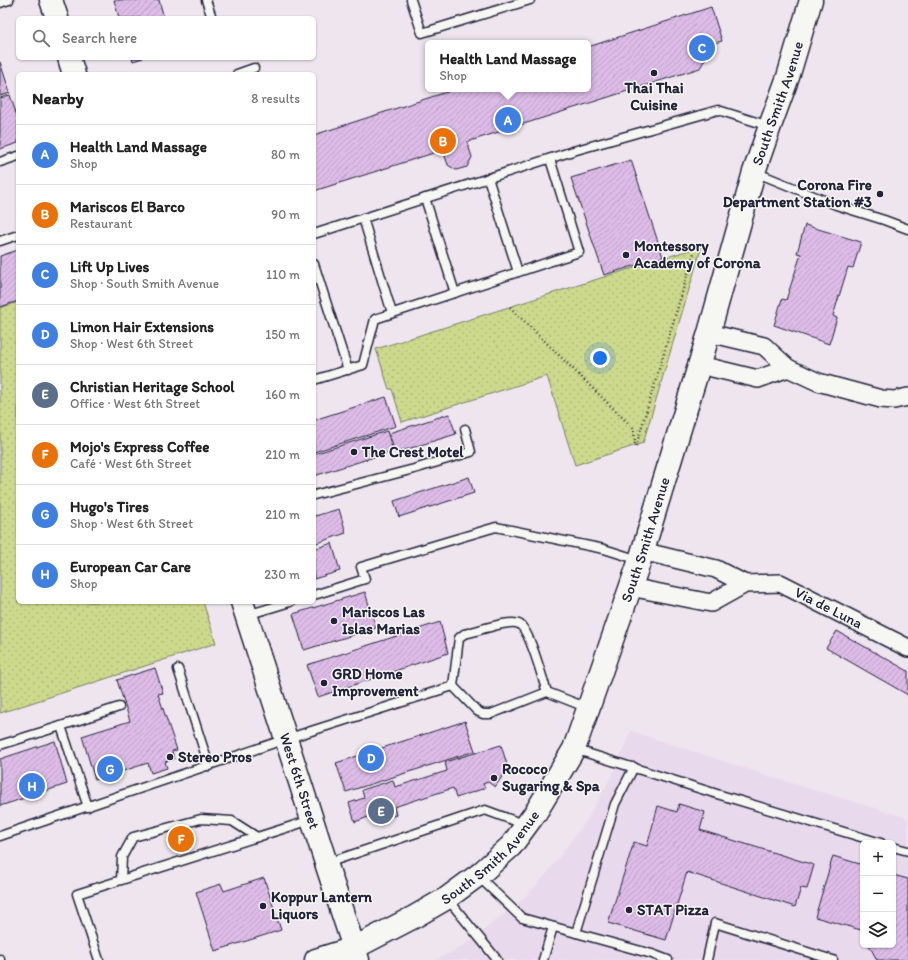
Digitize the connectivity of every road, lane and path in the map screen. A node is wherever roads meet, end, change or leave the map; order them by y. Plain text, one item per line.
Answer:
1 (9, 0) edge
2 (51, 0) edge
3 (206, 0) edge
4 (411, 0) edge
5 (530, 0) edge
6 (811, 0) edge
7 (0, 3) edge
8 (56, 16) edge
9 (211, 16) edge
10 (70, 60) edge
11 (254, 68) dead end
12 (73, 72) edge
13 (243, 72) edge
14 (770, 126) junction
15 (16, 157) edge
16 (550, 159) junction
17 (0, 162) edge
18 (754, 172) junction
19 (488, 178) junction
20 (425, 198) junction
21 (363, 218) junction
22 (908, 229) edge
23 (316, 233) edge
24 (16, 236) edge
25 (0, 241) edge
26 (694, 253) dead end
27 (316, 270) edge
28 (518, 272) junction
29 (455, 293) junction
30 (510, 307) dead end
31 (392, 313) junction
32 (709, 333) junction
33 (700, 365) junction
34 (788, 368) junction
35 (348, 370) junction
36 (316, 379) edge
37 (908, 397) edge
38 (465, 429) dead end
39 (316, 494) edge
40 (641, 555) junction
41 (745, 584) junction
42 (630, 587) junction
43 (316, 594) edge
44 (277, 604) edge
45 (244, 609) edge
46 (908, 648) edge
47 (178, 669) dead end
48 (453, 686) junction
49 (547, 692) junction
50 (119, 707) dead end
51 (588, 708) junction
52 (61, 726) junction
53 (286, 739) junction
54 (0, 745) edge
55 (574, 748) junction
56 (210, 766) junction
57 (634, 767) junction
58 (88, 807) junction
59 (312, 819) junction
60 (526, 825) junction
61 (0, 836) edge
62 (257, 837) junction
63 (871, 840) edge
64 (896, 847) edge
65 (908, 851) edge
66 (326, 863) junction
67 (477, 876) junction
68 (121, 880) junction
69 (446, 898) junction
70 (553, 927) junction
71 (576, 933) junction
72 (356, 954) edge
73 (651, 957) edge
74 (98, 960) edge
75 (316, 960) edge
76 (496, 960) edge
77 (543, 960) edge
78 (668, 960) edge
79 (708, 960) edge
80 (833, 960) edge

1 - 7 lane
2 - 8 main road
3 - 9 lane
4 - 5 lane
6 - 14 main road, South Smith Avenue
10 - 12 main road
11 - 13 lane
14 - 16 lane
14 - 18 main road, South Smith Avenue
15 - 17 lane
16 - 19 lane
16 - 28 lane
18 - 22 lane
18 - 32 main road, South Smith Avenue
19 - 20 lane
19 - 28 lane
20 - 21 lane
20 - 29 lane
21 - 23 lane
21 - 31 lane
24 - 25 lane
26 - 30 path
27 - 35 lane
28 - 29 lane
29 - 31 lane
31 - 35 lane
32 - 33 main road, South Smith Avenue
32 - 34 street
33 - 34 street
33 - 40 main road, South Smith Avenue
34 - 37 street
35 - 36 lane
38 - 39 lane
40 - 41 street
40 - 42 main road, South Smith Avenue
40 - 43 lane
41 - 42 street, Via de Luna
41 - 46 street, Via de Luna
42 - 51 main road, South Smith Avenue
44 - 45 lane
45 - 53 main road, West 6th Street
47 - 56 lane
48 - 49 lane
48 - 49 lane
48 - 53 lane
49 - 51 lane
50 - 52 lane
51 - 55 main road, South Smith Avenue
52 - 54 lane
52 - 58 lane
53 - 56 lane
53 - 59 main road, West 6th Street
55 - 57 lane
55 - 60 main road, South Smith Avenue
56 - 58 lane
57 - 63 lane
57 - 71 lane
58 - 61 lane
59 - 62 lane
59 - 66 main road, West 6th Street
60 - 66 lane
60 - 67 main road, South Smith Avenue
62 - 68 lane
62 - 68 lane
64 - 65 lane
66 - 72 main road, West 6th Street
67 - 69 main road, South Smith Avenue
67 - 70 lane
68 - 74 lane
69 - 72 main road, South Smith Avenue
69 - 76 lane
70 - 71 lane
70 - 77 lane
71 - 73 lane
72 - 75 main road, South Smith Avenue
73 - 78 lane
79 - 80 lane

